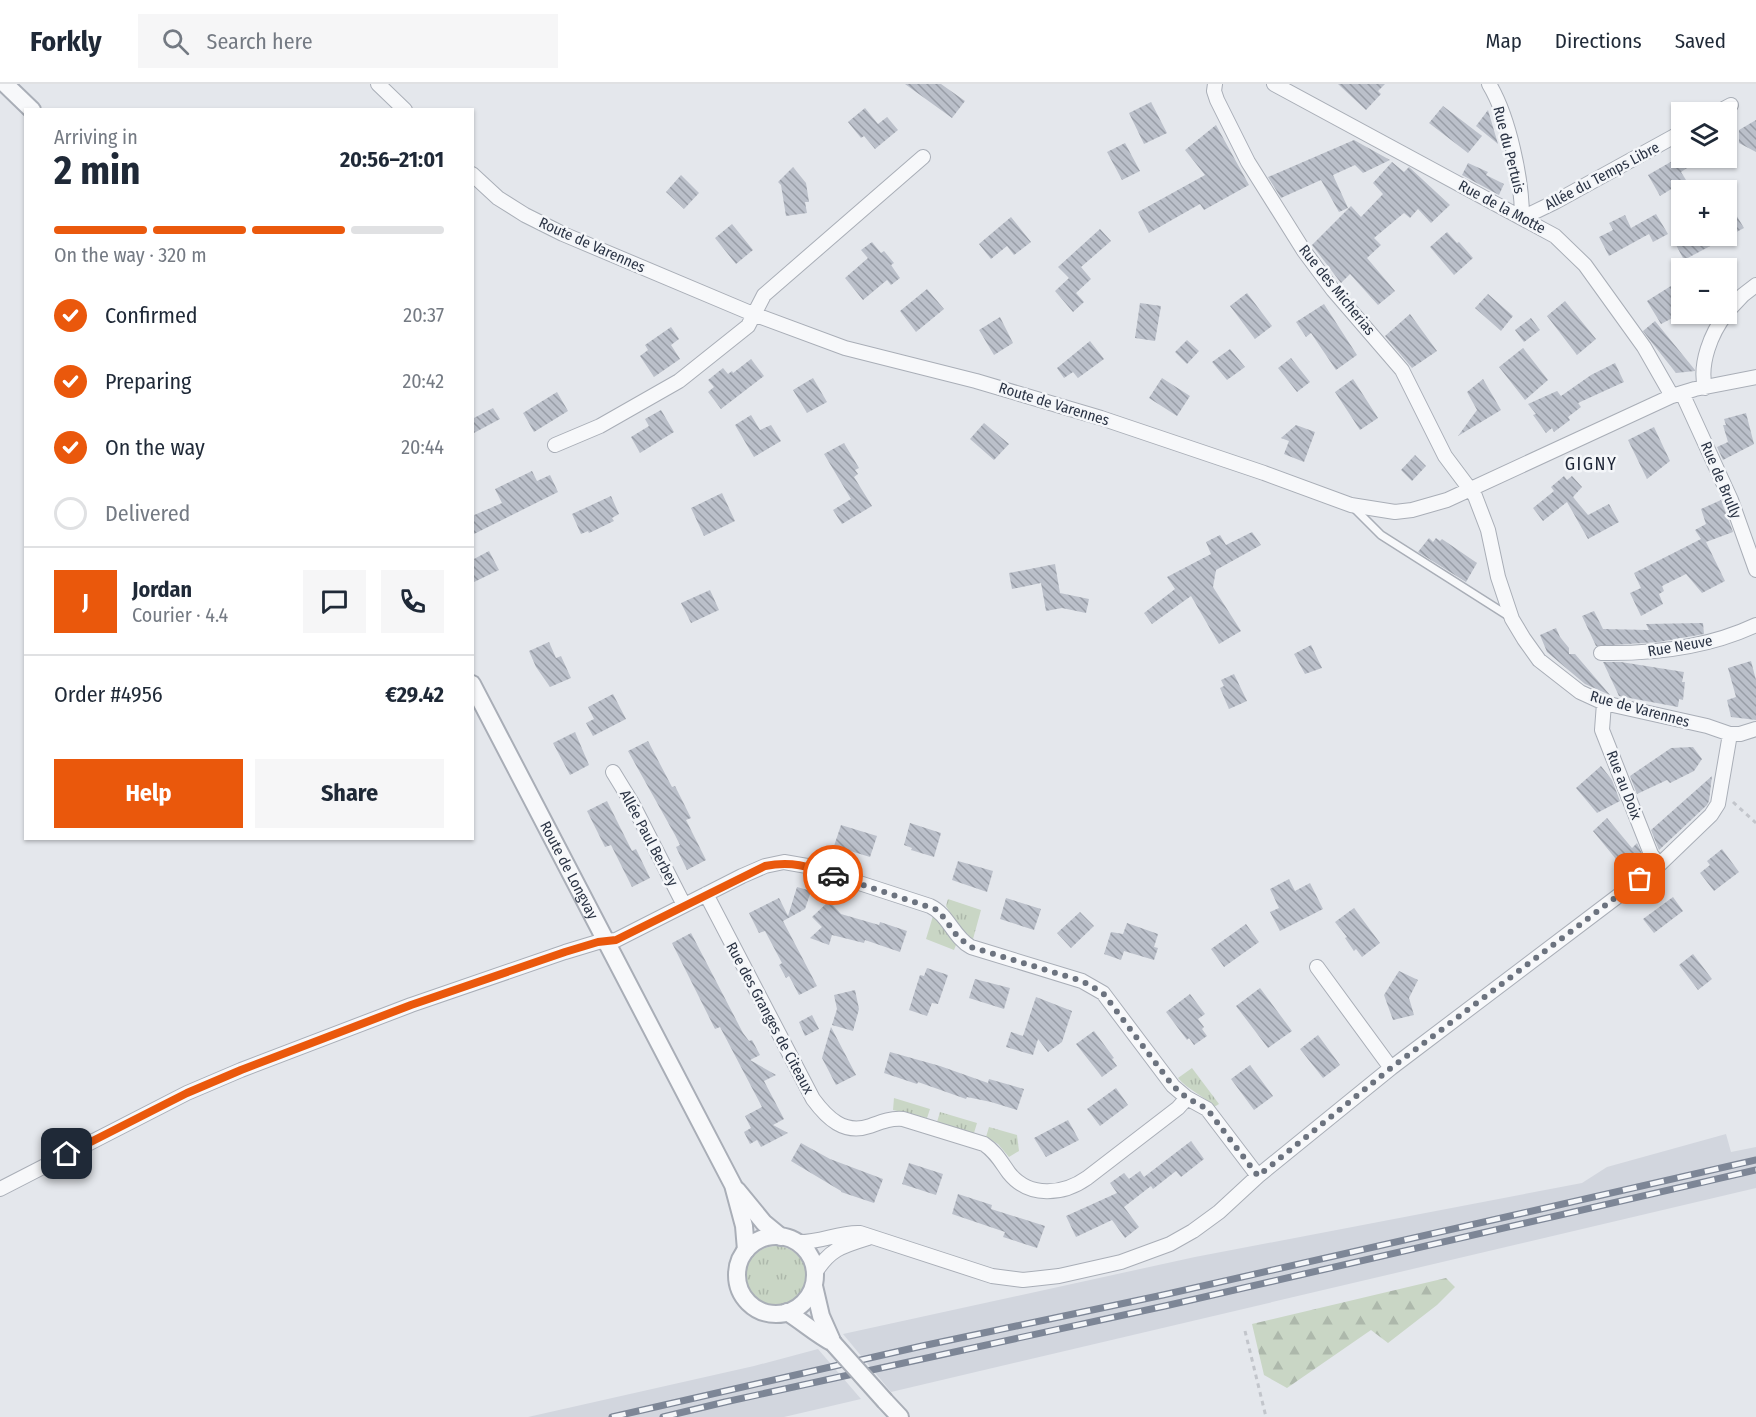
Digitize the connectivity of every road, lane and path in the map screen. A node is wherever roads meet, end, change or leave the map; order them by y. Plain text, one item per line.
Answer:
1 (5, 84) edge
2 (378, 84) edge
3 (1215, 84) edge
4 (1274, 84) edge
5 (1489, 84) edge
6 (30, 108) edge
7 (403, 108) edge
8 (1671, 138) edge
9 (923, 157) dead end
10 (474, 176) edge
11 (1522, 218) junction
12 (1756, 285) edge
13 (1737, 301) edge
14 (753, 314) junction
15 (1719, 324) edge
16 (1756, 377) edge
17 (1705, 388) junction
18 (1677, 394) junction
19 (555, 445) dead end
20 (1470, 490) junction
21 (1351, 505) junction
22 (1756, 570) edge
23 (1512, 619) junction
24 (1756, 624) edge
25 (1601, 653) dead end
26 (474, 688) edge
27 (1604, 703) junction
28 (1756, 729) edge
29 (1730, 734) junction
30 (613, 772) dead end
31 (1720, 797) junction
32 (1756, 824) edge
33 (1659, 865) junction
34 (706, 894) junction
35 (684, 905) junction
36 (608, 942) junction
37 (1317, 967) dead end
38 (1391, 1068) junction
39 (1187, 1098) junction
40 (1258, 1176) junction
41 (733, 1185) junction
42 (0, 1189) edge
43 (870, 1238) junction
44 (789, 1239) junction
45 (746, 1250) junction
46 (814, 1280) junction
47 (787, 1312) junction
48 (1245, 1331) dead end
49 (833, 1343) junction
50 (900, 1417) edge
51 (1266, 1417) edge

1 - 6 street
2 - 7 street
3 - 20 street, Rue des Micherias
4 - 11 street, Rue de la Motte
5 - 11 street, Rue du Pertuis
8 - 11 street, Allée du Temps Libre
9 - 14 street
10 - 14 street, Route de Varennes
11 - 18 street, Rue de la Motte
12 - 13 street
14 - 19 street
14 - 21 street, Route de Varennes
15 - 17 street
16 - 17 street, Route de Varennes
17 - 18 street, Route de Varennes
18 - 20 street, Route de Varennes
18 - 22 street, Rue de Brully
20 - 21 street, Route de Varennes
20 - 23 street, Rue de Varennes
21 - 23 lane
23 - 27 street, Rue de Varennes
24 - 25 street, Rue Neuve
26 - 36 street, Route de Longvay
27 - 29 street, Rue de Varennes
27 - 33 street, Rue au Doix
28 - 29 street, Rue de Varennes
29 - 31 street
30 - 35 street, Allée Paul Berbey
31 - 32 path
31 - 33 street
33 - 38 street
34 - 35 street
34 - 39 street
34 - 39 street, Rue des Granges de Citeaux
35 - 36 street
36 - 41 street, Route de Longvay
36 - 42 street
37 - 38 street
38 - 40 street
39 - 40 street
40 - 43 street
41 - 44 street, Route de Longvay
41 - 45 street, Route de Longvay
43 - 44 street
43 - 46 street
44 - 45 street
44 - 46 street
45 - 47 street
46 - 47 street
46 - 49 street
47 - 49 street
48 - 51 path
49 - 50 street, bridge

